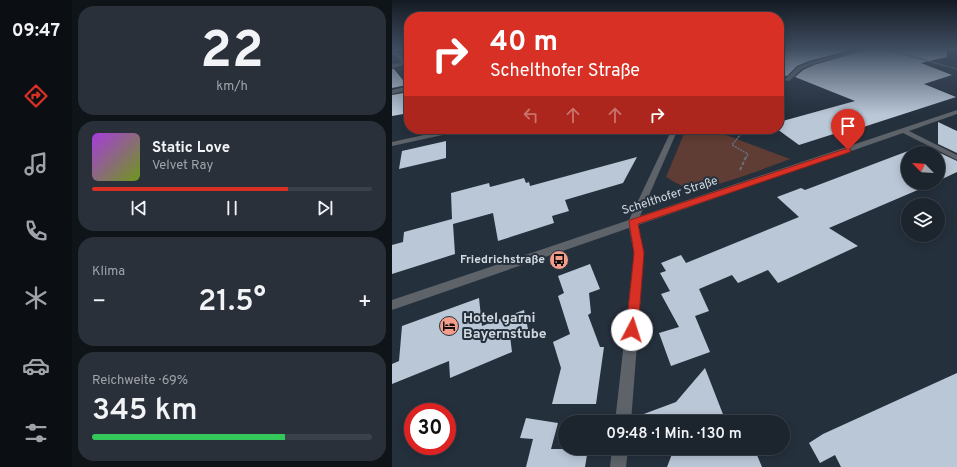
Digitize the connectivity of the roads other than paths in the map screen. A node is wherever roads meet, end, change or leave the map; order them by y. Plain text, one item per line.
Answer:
1 (796, 72) edge
2 (787, 80) dead end
3 (404, 89) edge
4 (392, 92) edge
5 (957, 112) edge
6 (904, 131) junction
7 (433, 134) edge
8 (673, 134) edge
9 (392, 144) edge
10 (957, 158) edge
11 (633, 222) junction
12 (392, 305) edge
13 (624, 415) edge
14 (619, 455) edge
15 (618, 467) edge

1 - 2 street
3 - 4 street
5 - 6 street, Schelthofer Straße
6 - 10 street
6 - 11 street, Schelthofer Straße
7 - 9 street
8 - 11 street
11 - 12 street, Schelthofer Straße
11 - 13 street
14 - 15 street

